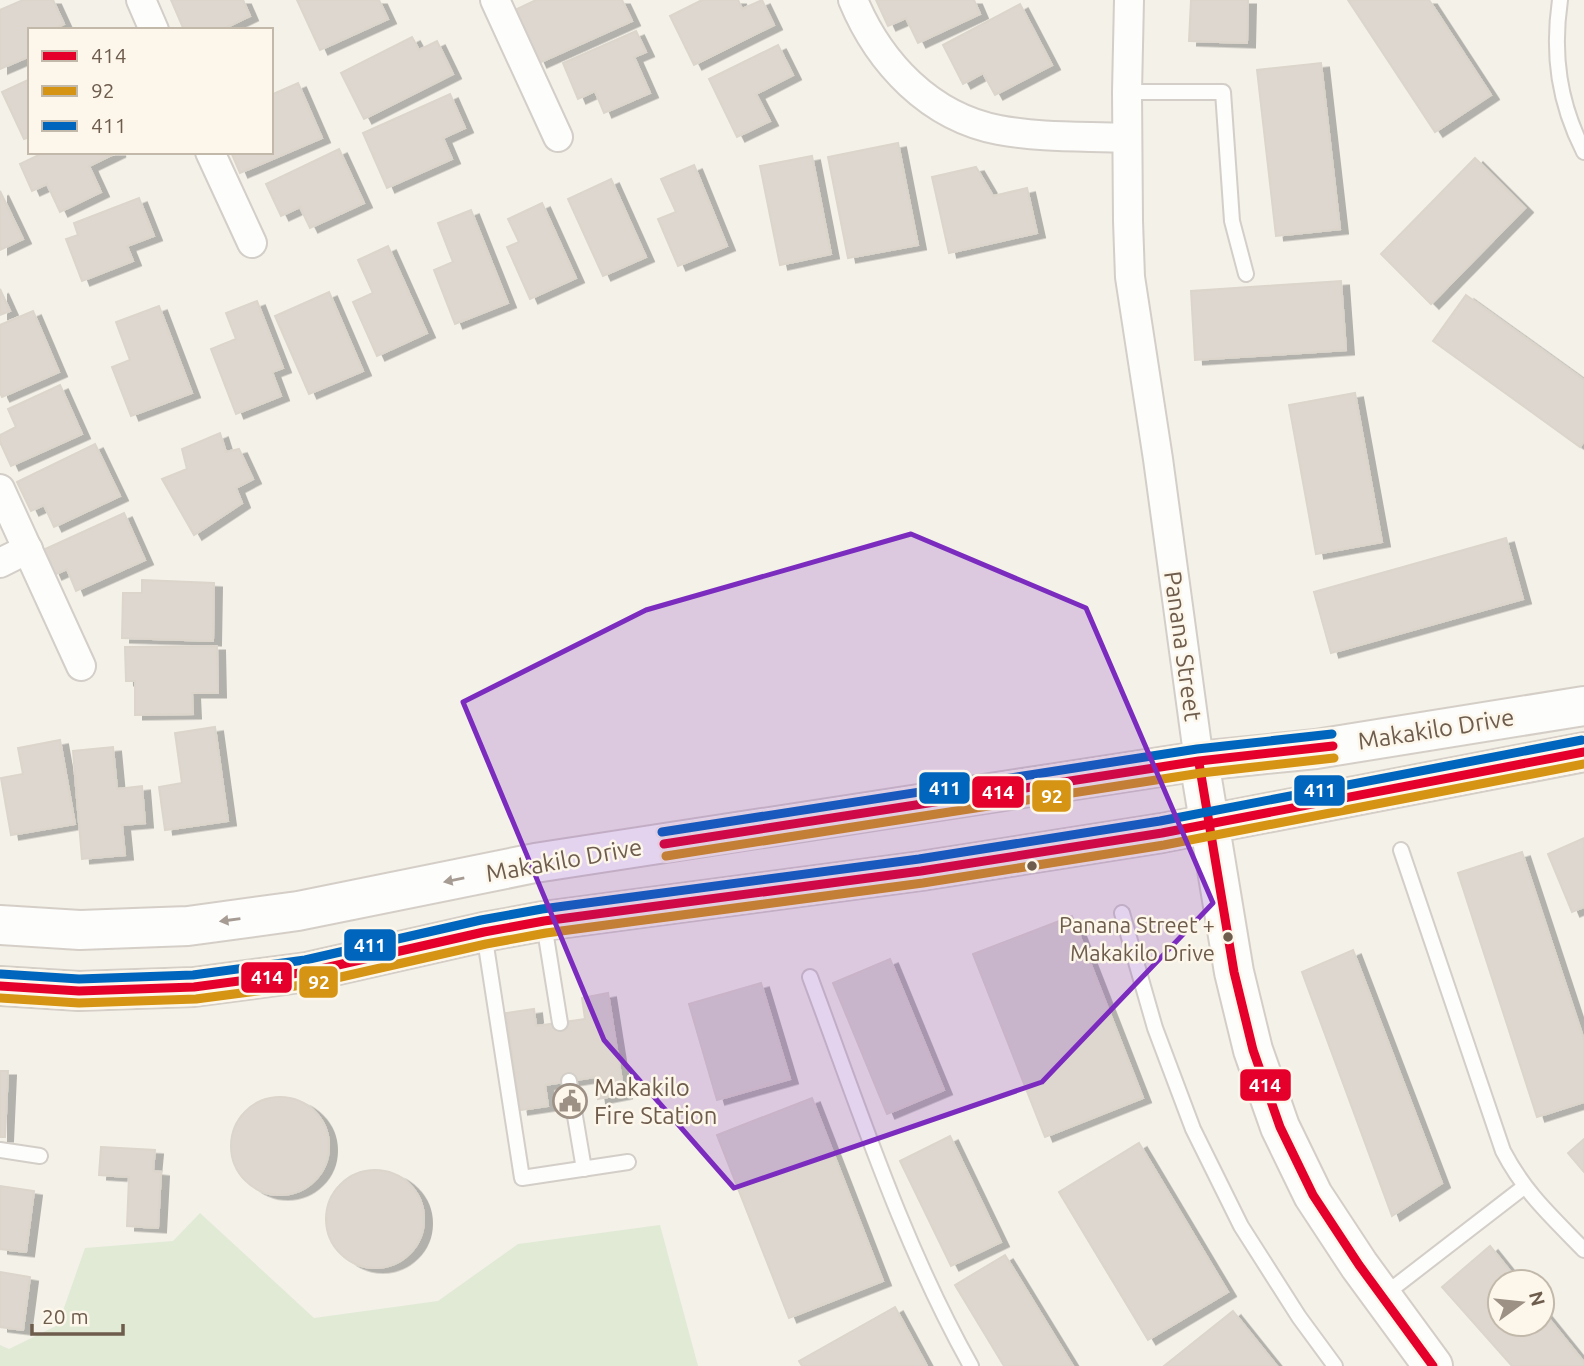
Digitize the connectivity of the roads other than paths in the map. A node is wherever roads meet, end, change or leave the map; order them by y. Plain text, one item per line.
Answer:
1 (141, 0) edge
2 (495, 0) edge
3 (853, 0) edge
4 (1129, 0) edge
5 (1560, 0) edge
6 (153, 28) edge
7 (1127, 92) junction
8 (558, 137) dead end
9 (1127, 138) junction
10 (1584, 152) edge
11 (211, 154) edge
12 (251, 243) dead end
13 (1246, 274) dead end
14 (0, 489) edge
15 (28, 549) junction
16 (0, 563) edge
17 (82, 666) dead end
18 (1584, 706) edge
19 (1584, 752) edge
20 (1199, 761) junction
21 (1209, 824) junction
22 (1401, 850) dead end
23 (535, 863) junction
24 (1122, 913) dead end
25 (544, 921) junction
26 (0, 925) edge
27 (484, 932) junction
28 (810, 977) dead end
29 (0, 986) edge
30 (560, 1023) dead end
31 (569, 1081) dead end
32 (0, 1150) edge
33 (40, 1156) dead end
34 (628, 1162) dead end
35 (583, 1169) junction
36 (1524, 1187) junction
37 (1584, 1250) edge
38 (1382, 1296) junction
39 (971, 1366) edge
40 (1335, 1366) edge
41 (1433, 1366) edge

1 - 6 street
2 - 8 street
3 - 9 street
4 - 7 street, Panana Street
5 - 10 lane
7 - 9 street, Panana Street
7 - 13 lane
9 - 20 street, Panana Street
11 - 12 street
14 - 15 street
15 - 16 street
15 - 17 street
18 - 20 main road, Makakilo Drive
19 - 21 main road, Makakilo Drive
20 - 21 main road, Panana Street
20 - 23 main road, Makakilo Drive
21 - 25 main road, Makakilo Drive
21 - 38 main road, Panana Street
22 - 36 lane
23 - 25 main road
23 -> 26 main road, Makakilo Drive
24 - 40 lane
25 - 27 main road, Makakilo Drive
25 - 30 lane
27 - 29 main road, Makakilo Drive
27 - 35 lane
28 - 39 lane
31 - 35 lane
32 - 33 lane
34 - 35 lane
36 - 37 lane
36 - 38 lane
38 - 41 main road, Panana Street

